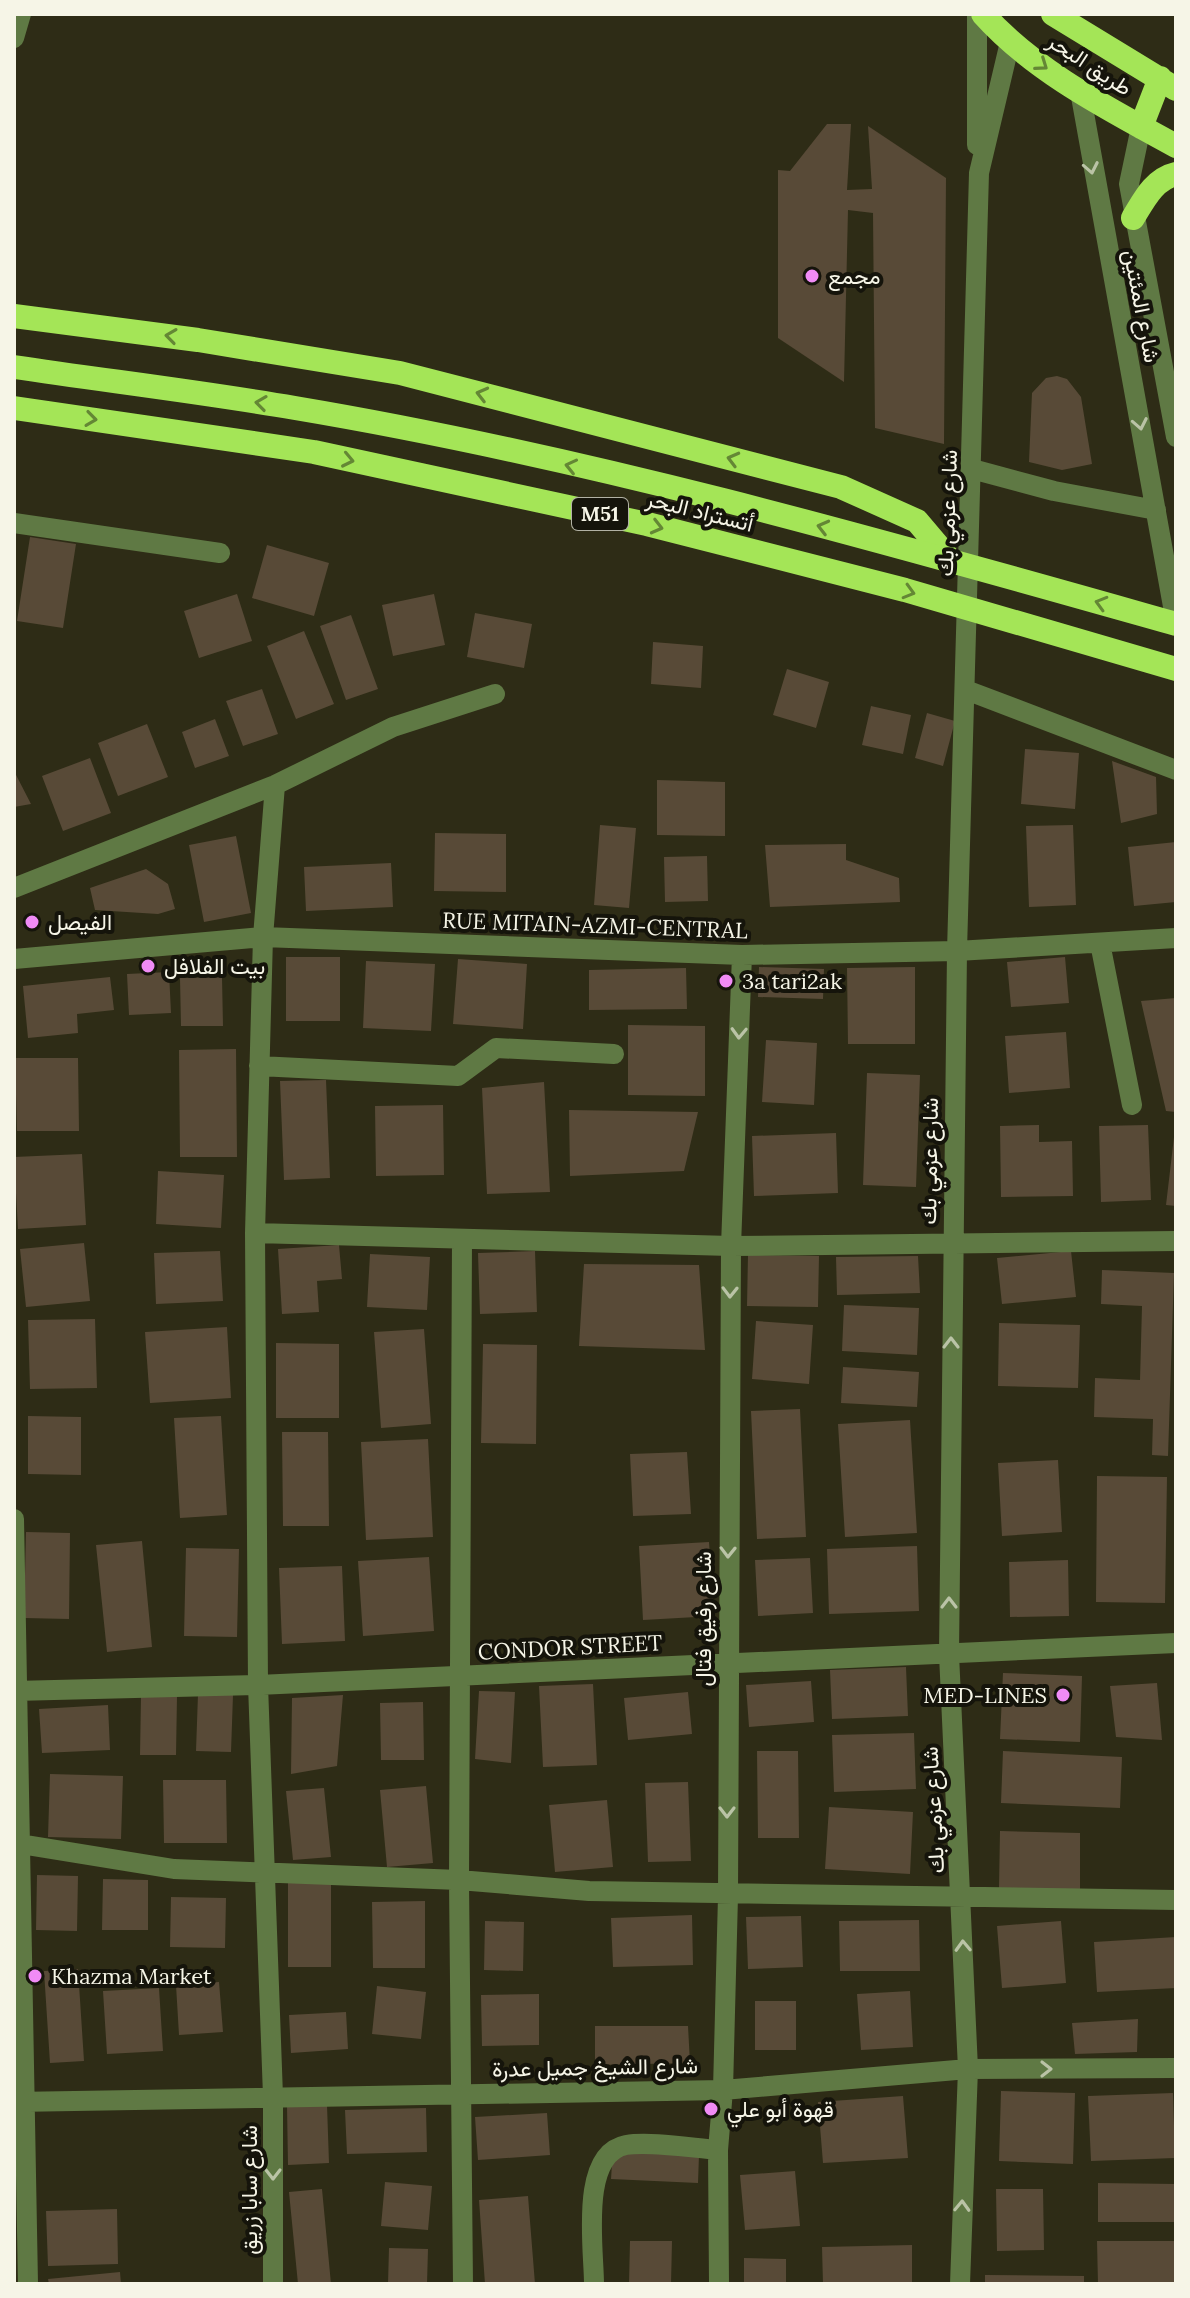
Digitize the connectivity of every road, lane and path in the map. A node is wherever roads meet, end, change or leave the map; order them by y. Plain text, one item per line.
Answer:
1 (21, 14) edge
2 (1053, 14) edge
3 (993, 22) edge
4 (14, 38) edge
5 (1168, 84) edge
6 (1080, 91) junction
7 (1141, 127) junction
8 (1176, 146) edge
9 (979, 173) junction
10 (1176, 174) edge
11 (1133, 218) junction
12 (14, 316) edge
13 (14, 367) edge
14 (14, 408) edge
15 (1176, 437) edge
16 (972, 469) junction
17 (1156, 510) junction
18 (14, 523) edge
19 (220, 553) dead end
20 (950, 560) junction
21 (1176, 624) edge
22 (1176, 669) edge
23 (966, 690) junction
24 (495, 694) dead end
25 (1176, 770) edge
26 (275, 785) junction
27 (14, 888) edge
28 (263, 937) junction
29 (1176, 938) edge
30 (1100, 943) junction
31 (957, 951) junction
32 (742, 955) junction
33 (14, 959) edge
34 (614, 1054) dead end
35 (259, 1066) junction
36 (1132, 1105) dead end
37 (255, 1233) junction
38 (462, 1239) junction
39 (1176, 1241) edge
40 (951, 1244) junction
41 (731, 1246) junction
42 (14, 1519) edge
43 (1176, 1643) edge
44 (949, 1654) junction
45 (727, 1664) junction
46 (461, 1676) junction
47 (258, 1685) junction
48 (16, 1691) edge
49 (16, 1844) edge
50 (267, 1872) junction
51 (459, 1880) junction
52 (728, 1896) junction
53 (962, 1897) junction
54 (1176, 1900) edge
55 (18, 1981) edge
56 (1176, 2068) edge
57 (968, 2069) junction
58 (723, 2090) junction
59 (462, 2093) junction
60 (273, 2096) junction
61 (20, 2102) edge
62 (718, 2150) junction
63 (28, 2284) edge
64 (273, 2284) edge
65 (463, 2284) edge
66 (594, 2284) edge
67 (719, 2284) edge
68 (960, 2284) edge

1 - 4 street
2 - 5 highway, طريق البحر
3 -> 6 highway, طريق البحر
3 - 9 street, شارع عزمي بك
3 - 9 street
5 - 7 highway
6 - 7 highway, طريق البحر
6 -> 17 street, شارع المئتين
7 - 8 highway, طريق البحر
7 - 11 street, شارع المئتين
9 - 16 street, شارع عزمي بك
10 - 11 highway
11 - 15 street, شارع المئتين
20 -> 12 highway
20 -> 13 highway, أتستراد البحر / M51, bridge
14 -> 22 highway, أتستراد البحر / M51, bridge
16 - 17 street
16 - 23 street, شارع عزمي بك
17 - 21 street, شارع المئتين
18 - 19 street
21 -> 20 highway, أتستراد البحر / M51, bridge
23 - 25 street
23 - 31 street, شارع عزمي بك
24 - 26 street
26 - 27 street
26 - 28 street, شارع سابا زريق
28 - 32 street, RUE MITAIN-AZMI-CENTRAL
28 - 33 street, RUE MITAIN-AZMI-CENTRAL
28 - 35 street, شارع سابا زريق
29 - 30 street, RUE MITAIN-AZMI-CENTRAL
30 - 31 street, RUE MITAIN-AZMI-CENTRAL
30 - 36 street
31 - 32 street, RUE MITAIN-AZMI-CENTRAL
31 - 40 street, شارع عزمي بك
32 -> 41 street, شارع رفيق فتال
34 - 35 street
35 - 37 street, شارع سابا زريق
37 - 38 street
37 - 47 street, شارع سابا زريق
38 - 41 street
38 - 46 street
39 - 40 street
40 - 41 street
44 -> 40 street, شارع عزمي بك
41 -> 45 street, شارع رفيق فتال
42 - 48 street
43 - 44 street, CONDOR STREET
44 - 45 street, CONDOR STREET
44 - 53 street, شارع عزمي بك
45 - 46 street, CONDOR STREET
45 -> 52 street, شارع رفيق فتال
46 - 47 street, CONDOR STREET
46 - 51 street
47 - 48 street, CONDOR STREET
47 - 50 street, شارع سابا زريق
48 - 49 street
49 - 50 street
49 - 55 street
50 - 51 street
50 - 60 street, شارع سابا زريق
51 - 52 street
51 - 59 street
52 - 53 street
52 - 58 street, شارع رفيق فتال
53 - 54 street
57 -> 53 street, شارع عزمي بك
55 - 61 street
57 -> 56 street, شارع الشيخ جميل عدرة
57 - 58 street, شارع الشيخ جميل عدرة
68 -> 57 street, شارع عزمي بك
58 - 59 street, شارع الشيخ جميل عدرة
58 - 62 street, شارع رفيق فتال
59 - 60 street, شارع الشيخ جميل عدرة
59 - 65 street
60 - 61 street, شارع الشيخ جميل عدرة
60 -> 64 street, شارع سابا زريق
61 - 63 street
62 - 66 street
62 - 67 street, شارع رفيق فتال

